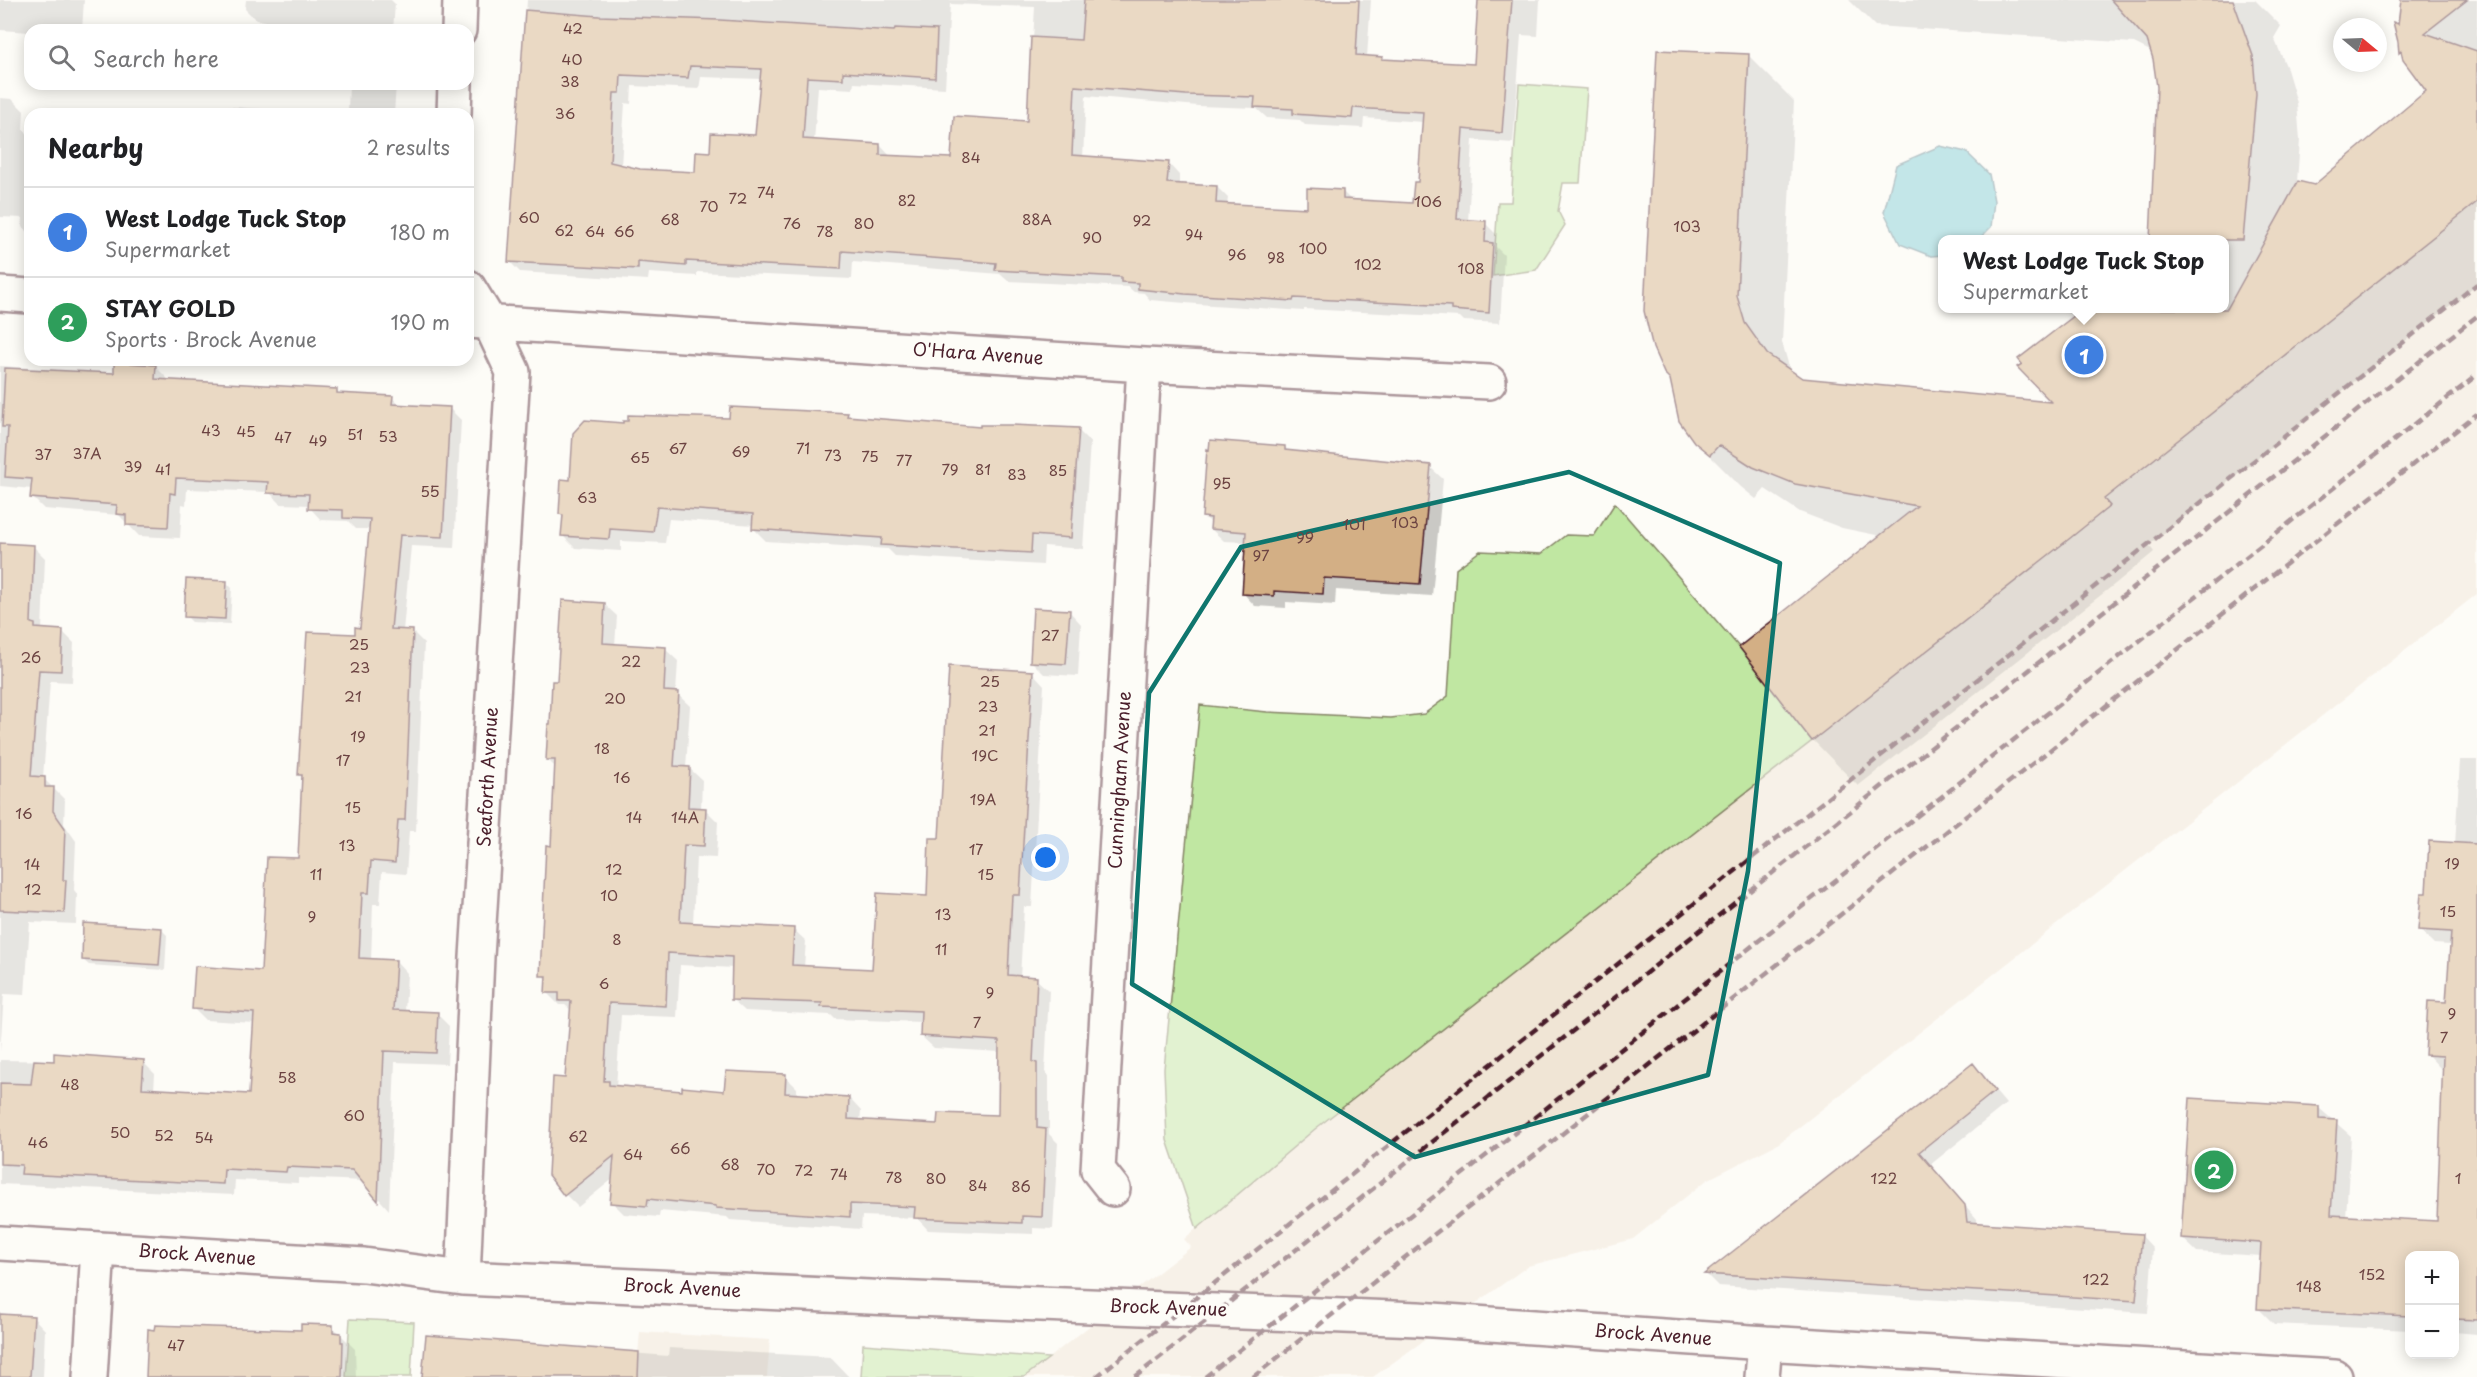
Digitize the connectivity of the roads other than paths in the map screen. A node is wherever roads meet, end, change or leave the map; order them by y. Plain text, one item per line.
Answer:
1 (460, 0) edge
2 (459, 24) edge
3 (455, 90) edge
4 (454, 108) edge
5 (0, 294) edge
6 (24, 296) edge
7 (474, 306) edge
8 (479, 322) edge
9 (1144, 365) junction
10 (1489, 382) dead end
11 (1113, 1189) dead end
12 (0, 1243) edge
13 (98, 1249) junction
14 (463, 1278) junction
15 (1765, 1343) junction
16 (90, 1377) edge
17 (1762, 1377) edge
18 (2336, 1377) edge

1 - 2 street
3 - 4 street
5 - 6 street
7 - 8 street, Seaforth Avenue
8 - 9 street, O'Hara Avenue
8 - 14 street, Seaforth Avenue
9 - 10 street, O'Hara Avenue
9 - 11 street, Cunningham Avenue
12 - 13 street, Brock Avenue
13 - 14 street, Brock Avenue
13 - 16 street
14 - 15 street, Brock Avenue
15 - 17 street
15 - 18 street, Brock Avenue

